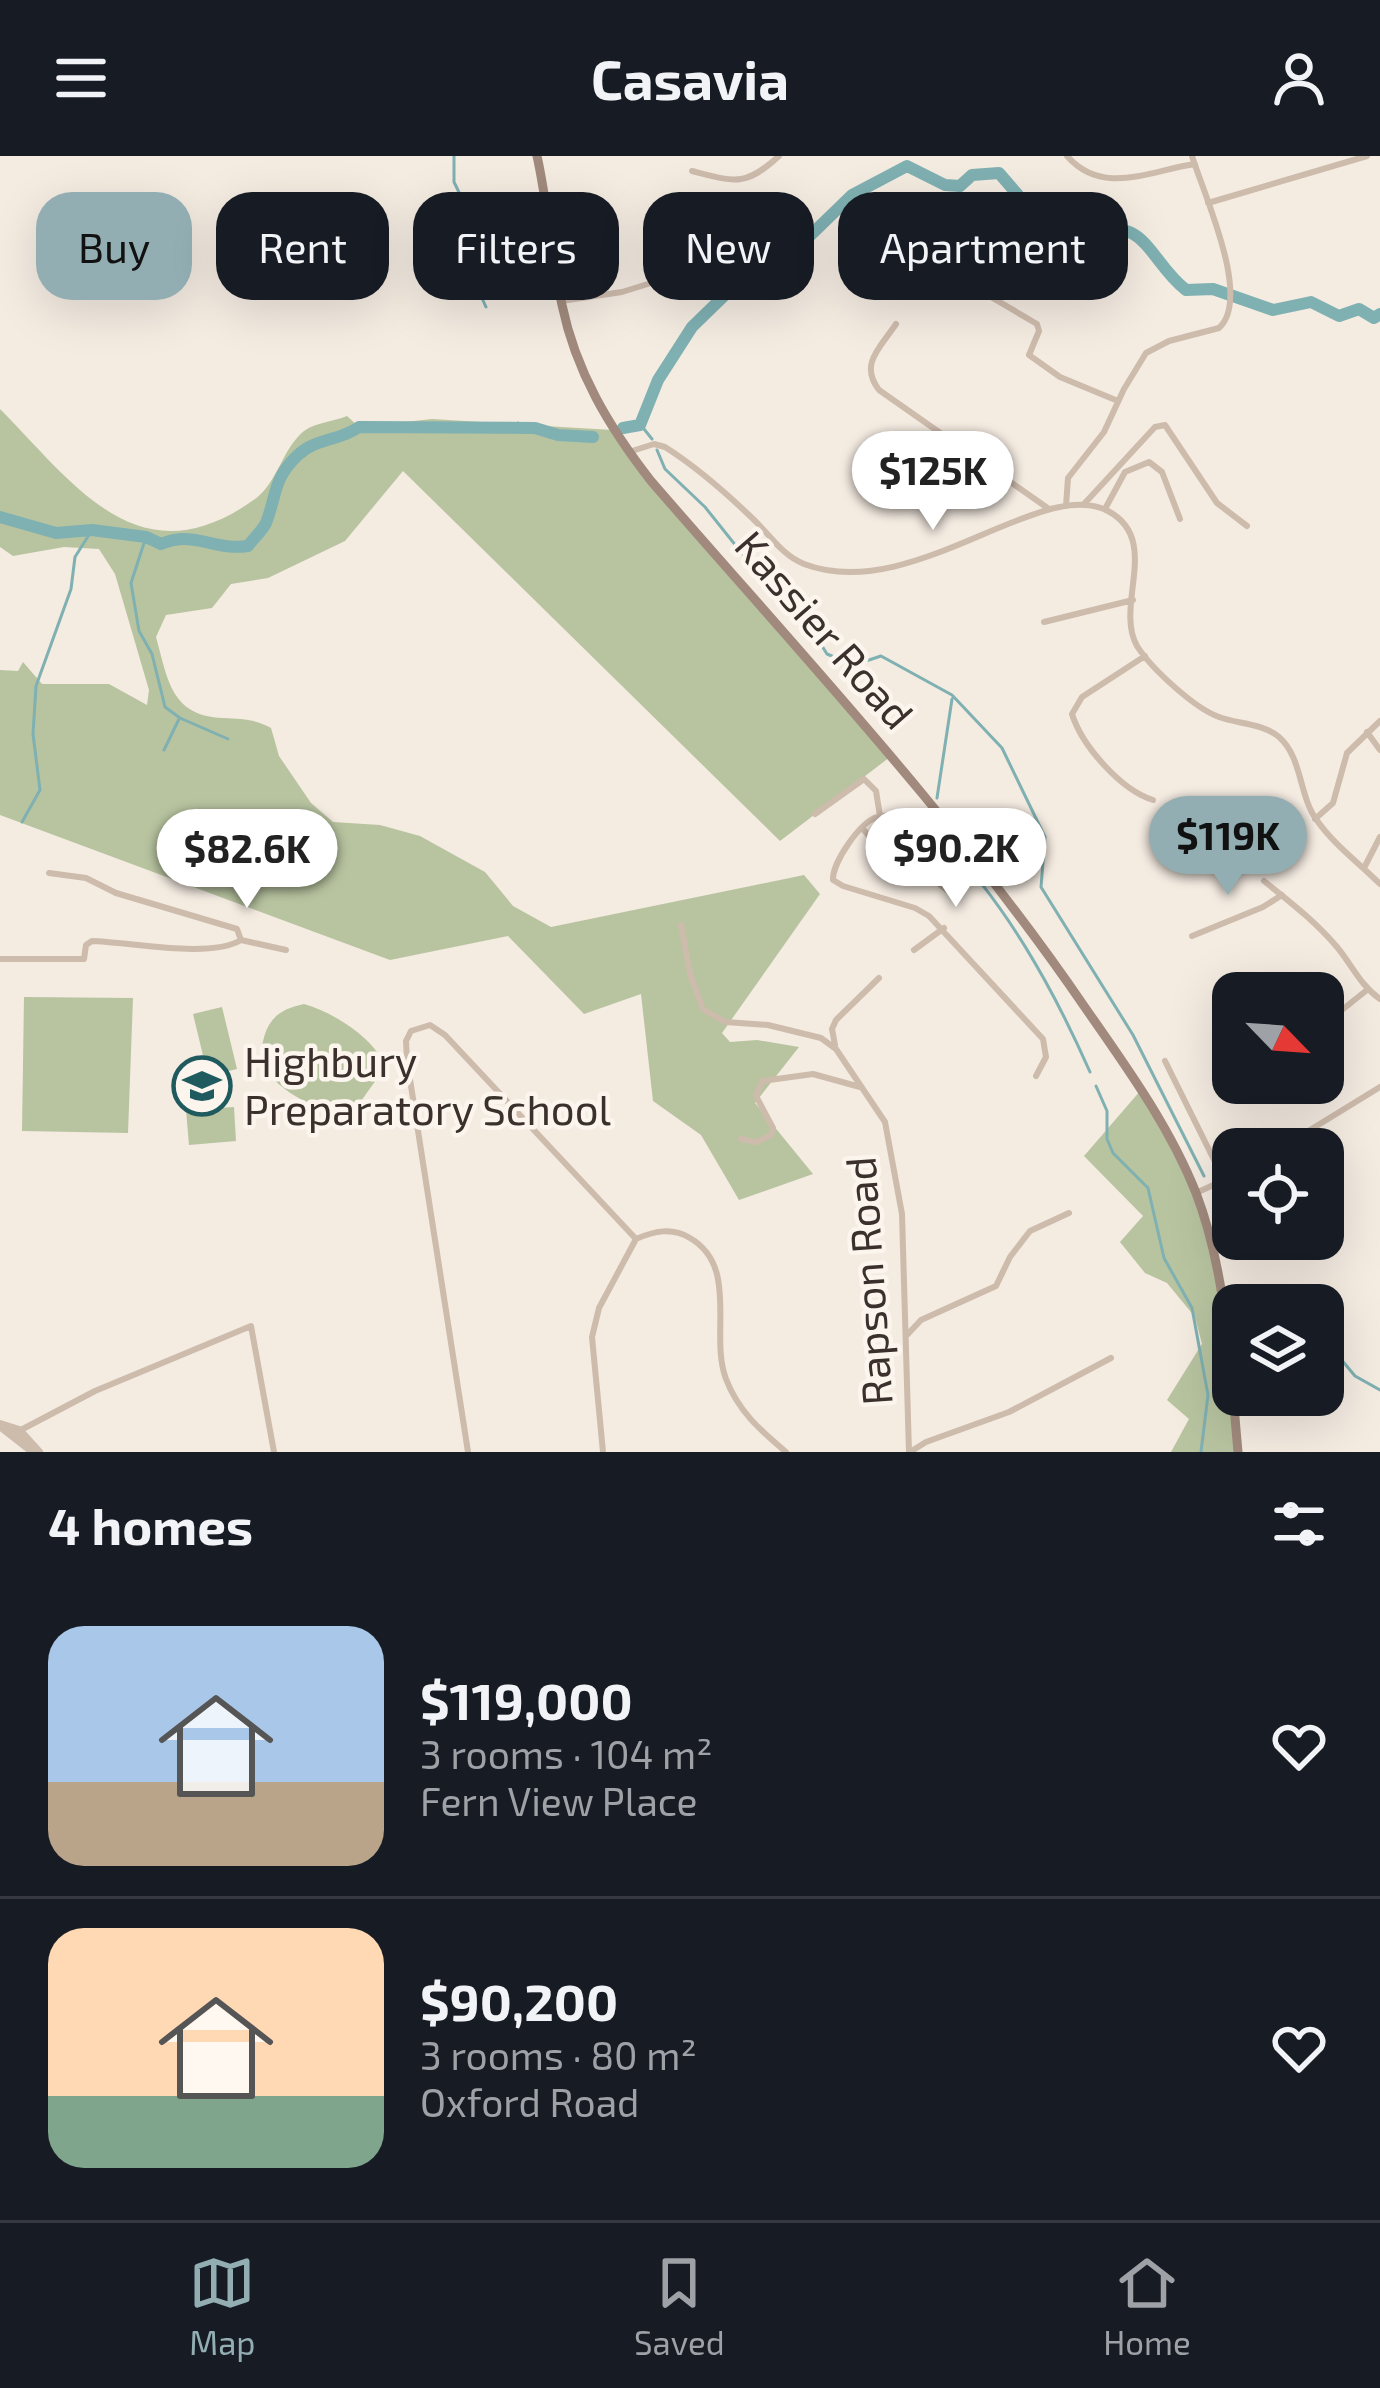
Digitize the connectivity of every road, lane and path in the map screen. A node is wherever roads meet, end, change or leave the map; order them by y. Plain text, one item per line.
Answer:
1 (537, 156) edge
2 (779, 156) edge
3 (1067, 156) edge
4 (1367, 156) edge
5 (1194, 160) edge
6 (692, 171) dead end
7 (1208, 203) junction
8 (643, 285) edge
9 (996, 300) edge
10 (561, 301) junction
11 (896, 324) dead end
12 (1118, 401) junction
13 (628, 452) junction
14 (1084, 504) junction
15 (1066, 506) junction
16 (1049, 509) junction
17 (1105, 509) junction
18 (1180, 519) dead end
19 (1247, 526) dead end
20 (1133, 600) junction
21 (1044, 622) dead end
22 (1145, 656) junction
23 (1380, 721) edge
24 (1367, 732) junction
25 (1380, 749) edge
26 (1153, 800) dead end
27 (814, 814) dead end
28 (880, 816) junction
29 (943, 818) junction
30 (1316, 819) junction
31 (863, 829) junction
32 (1380, 837) edge
33 (1364, 868) junction
34 (49, 873) dead end
35 (1264, 881) dead end
36 (1380, 884) edge
37 (1282, 895) junction
38 (958, 898) dead end
39 (681, 925) dead end
40 (944, 928) junction
41 (1192, 936) dead end
42 (241, 940) junction
43 (286, 950) dead end
44 (914, 950) dead end
45 (0, 958) edge
46 (879, 978) dead end
47 (1366, 990) junction
48 (1380, 999) edge
49 (1344, 1008) edge
50 (836, 1049) junction
51 (1165, 1061) dead end
52 (1036, 1076) dead end
53 (864, 1088) junction
54 (1380, 1088) edge
55 (1314, 1128) edge
56 (741, 1138) dead end
57 (1212, 1147) edge
58 (1212, 1185) edge
59 (1196, 1192) junction
60 (1069, 1213) dead end
61 (636, 1239) junction
62 (907, 1336) junction
63 (1111, 1358) dead end
64 (0, 1425) edge
65 (17, 1433) junction
66 (36, 1452) edge
67 (274, 1452) edge
68 (468, 1452) edge
69 (603, 1452) edge
70 (786, 1452) edge
71 (910, 1452) edge
72 (1238, 1452) edge

1 - 10 main road, Kassier Road
2 - 6 street
3 - 5 street
4 - 7 street
5 - 7 street
7 - 12 street
8 - 10 street
9 - 12 street
10 - 13 main road, Kassier Road
11 - 16 street
12 - 15 street
13 - 16 street
13 - 29 main road, Kassier Road
14 - 15 street
14 - 17 street
14 - 19 street
15 - 16 street
17 - 18 street
17 - 20 street
20 - 21 street
20 - 22 street
22 - 26 street
22 - 30 street
23 - 24 street
24 - 25 street
24 - 30 street
27 - 28 street
28 - 29 street
28 - 31 street
29 - 59 main road, Kassier Road
30 - 33 street
31 - 38 street
31 - 40 street
32 - 33 street
33 - 36 street
34 - 42 street
35 - 37 street
37 - 41 street
37 - 47 street
39 - 50 street
40 - 44 street
40 - 52 street
42 - 43 street
42 - 45 street
46 - 50 street
47 - 48 street
47 - 49 street
50 - 53 street, Rapson Road
51 - 57 street
53 - 56 street
53 - 62 street, Rapson Road
54 - 55 street
58 - 59 street
59 - 72 main road, Kassier Road
60 - 62 street
61 - 68 street
61 - 69 street
61 - 70 street
62 - 71 street, Rapson Road
63 - 71 street
64 - 65 street
65 - 66 street
65 - 67 street

